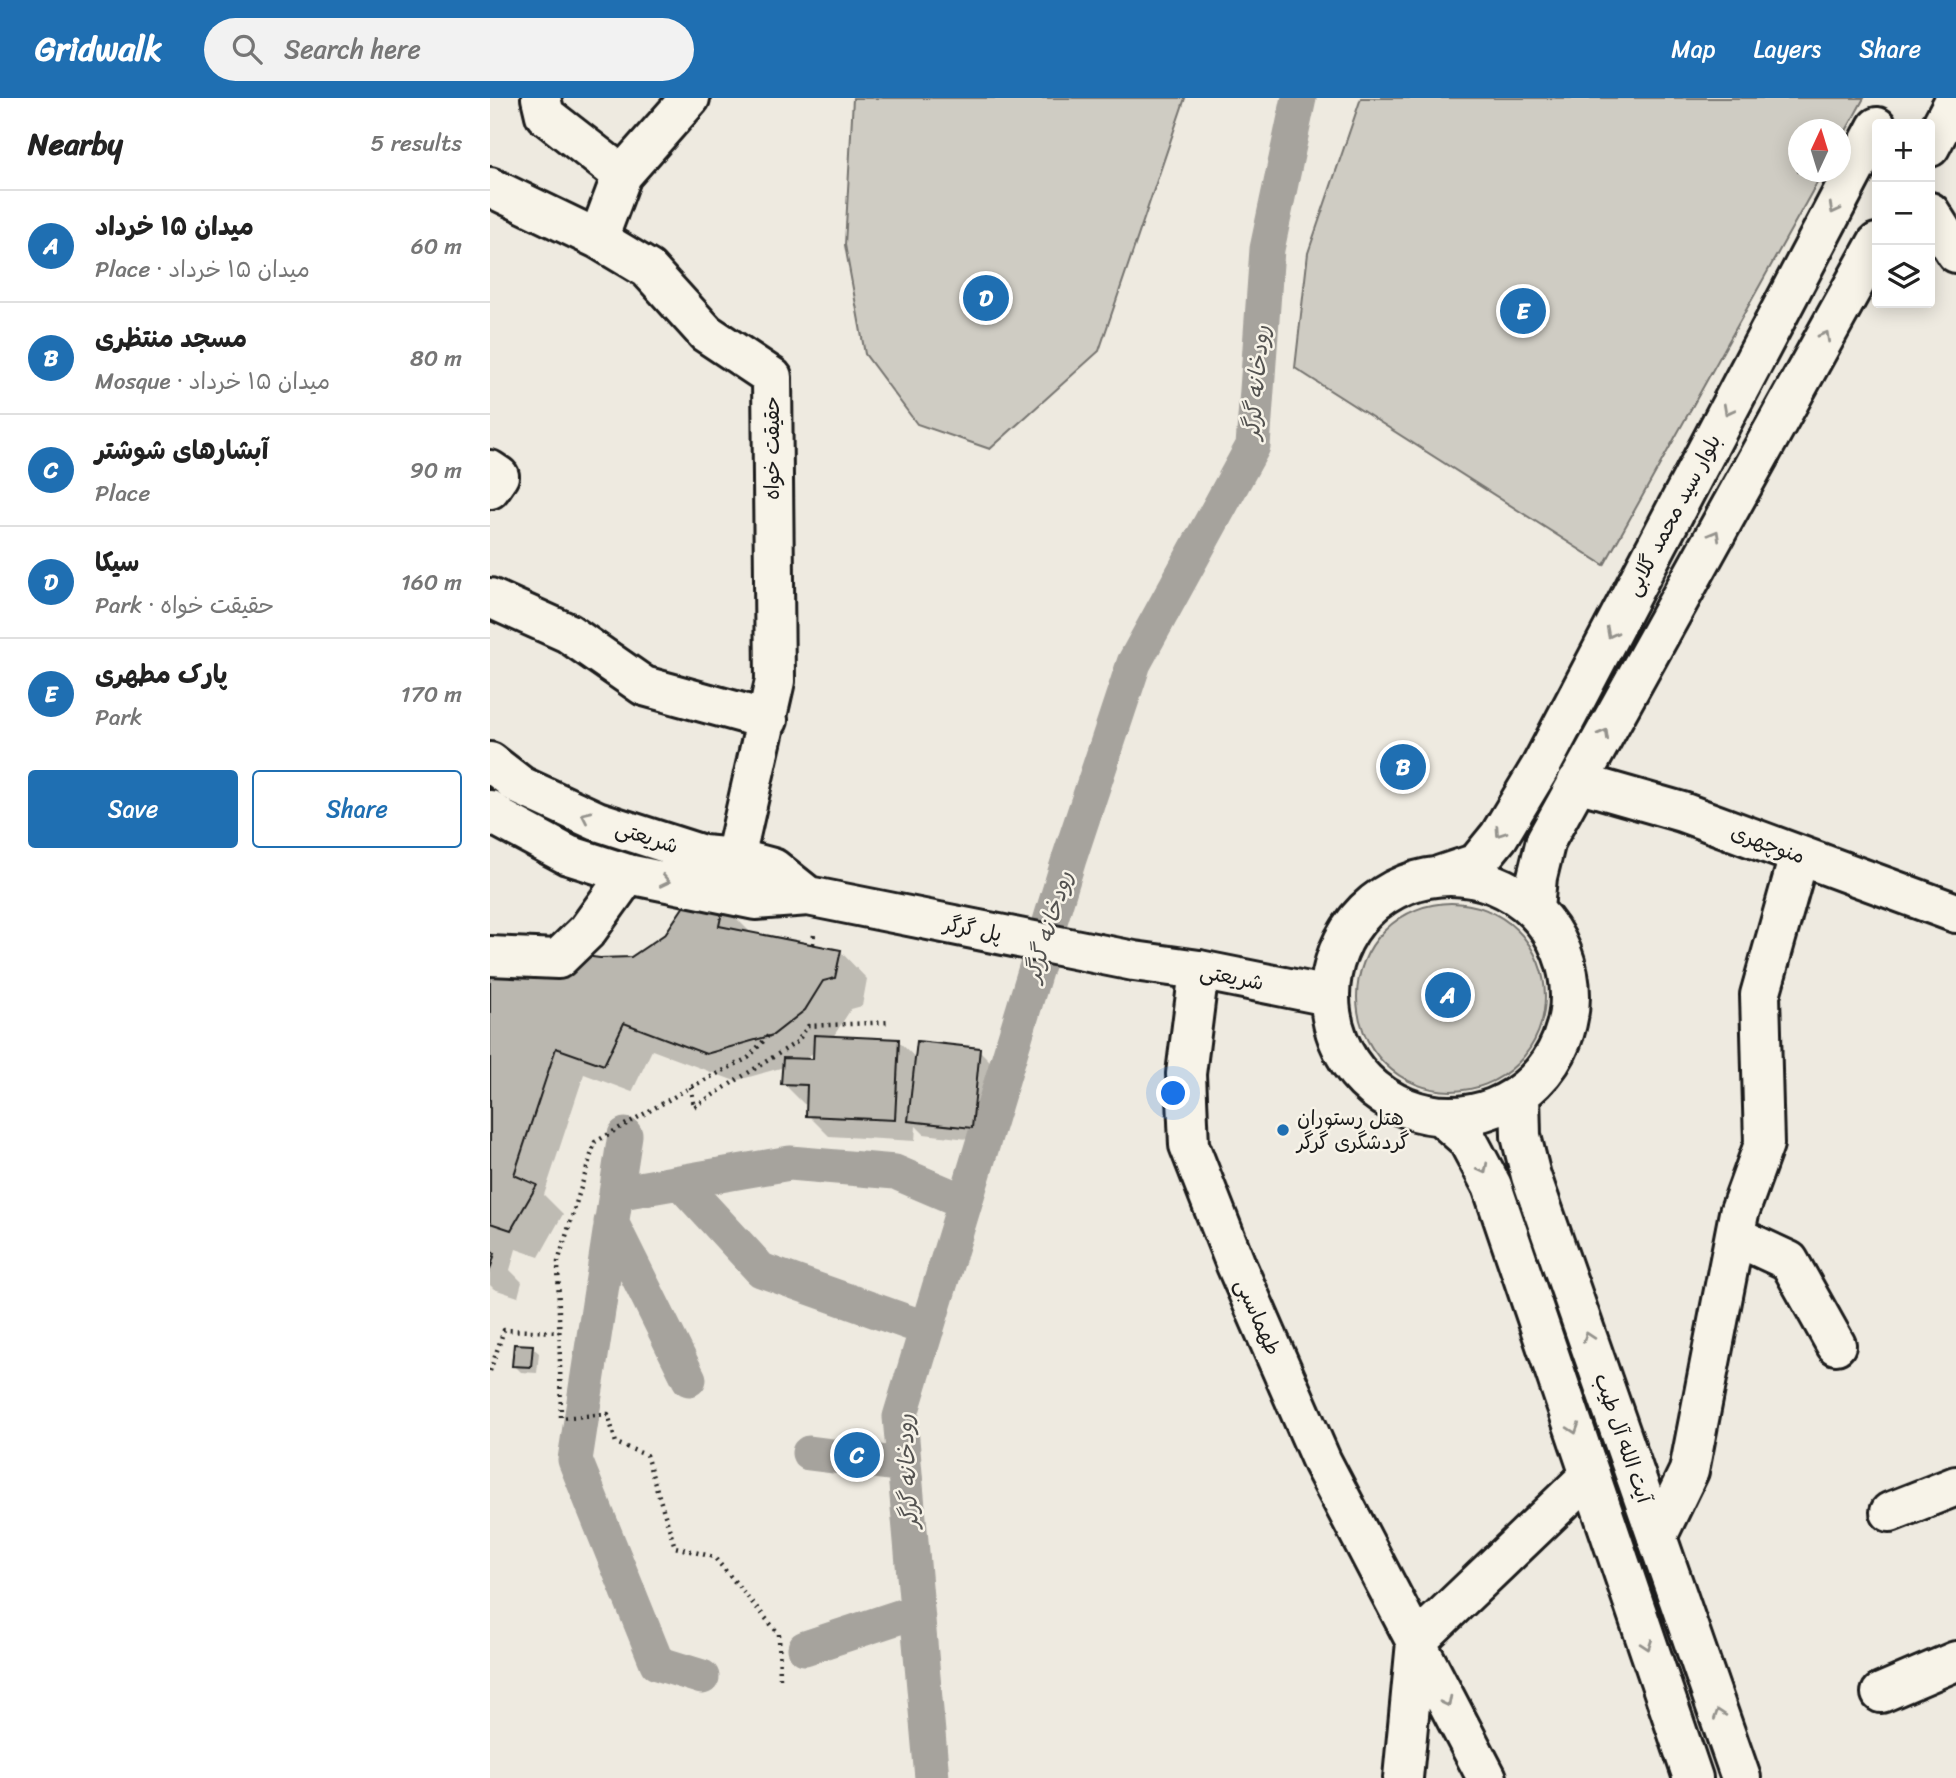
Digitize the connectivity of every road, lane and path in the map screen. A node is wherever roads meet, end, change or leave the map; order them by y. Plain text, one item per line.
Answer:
1 (541, 98) edge
2 (690, 98) edge
3 (1893, 98) edge
4 (1956, 98) edge
5 (1884, 119) edge
6 (1935, 137) edge
7 (1872, 144) edge
8 (622, 175) junction
9 (490, 187) edge
10 (1935, 220) edge
11 (598, 239) junction
12 (1876, 245) edge
13 (1956, 253) edge
14 (490, 470) edge
15 (490, 489) edge
16 (490, 598) edge
17 (768, 720) junction
18 (490, 762) edge
19 (1577, 782) junction
20 (490, 810) edge
21 (1799, 856) junction
22 (735, 858) junction
23 (628, 874) junction
24 (1441, 875) junction
25 (808, 896) junction
26 (853, 906) joint
27 (1534, 909) junction
28 (1956, 914) edge
29 (490, 956) edge
30 (1135, 961) joint
31 (1199, 970) junction
32 (1329, 996) junction
33 (891, 1022) dead end
34 (768, 1036) dead end
35 (691, 1087) junction
36 (1520, 1094) junction
37 (1441, 1116) junction
38 (1735, 1236) junction
39 (559, 1332) junction
40 (1836, 1345) dead end
41 (490, 1371) edge
42 (1590, 1475) junction
43 (1956, 1486) edge
44 (1889, 1513) dead end
45 (1657, 1536) junction
46 (1416, 1642) junction
47 (1956, 1661) edge
48 (780, 1679) dead end
49 (1881, 1693) dead end
50 (1403, 1778) edge
51 (1487, 1778) edge
52 (1693, 1778) edge
53 (1741, 1778) edge

1 - 8 main road
2 - 8 main road
3 - 5 main road, بلوار سید محمد گلابی
4 - 6 main road
7 -> 24 main road, بلوار سید محمد گلابی
8 - 11 main road
9 - 11 main road, حقیقت خواه
10 - 13 main road
11 - 17 main road, حقیقت خواه
19 -> 12 main road
14 - 15 main road
16 - 17 main road
17 - 22 main road, حقیقت خواه
22 -> 18 main road, شریعتی
19 - 21 main road, منوچهری
19 - 27 main road
20 - 23 main road, شریعتی
21 - 28 main road, منوچهری
21 - 38 main road
22 - 25 main road, شریعتی
23 -> 25 main road, شریعتی
23 - 29 main road
24 - 27 main road
24 - 32 main road
25 - 26 main road, شریعتی
26 - 30 main road, پل گرگر
27 - 36 main road
30 - 31 main road, شریعتی
31 - 32 main road, شریعتی
31 - 46 main road, طهماسبی
32 - 37 main road
33 - 35 path
34 - 35 path
35 - 39 path
36 - 37 main road
45 -> 36 main road, آیت الله آل طیب
37 -> 42 main road, آیت الله آل طیب
38 - 40 main road
38 - 45 main road
39 - 41 path
39 - 48 path
42 - 46 main road
42 -> 52 main road, آیت الله آل طیب
43 - 44 main road
53 -> 45 main road, آیت الله آل طیب
46 - 50 main road
46 -> 51 main road, طهماسبی
47 - 49 main road

